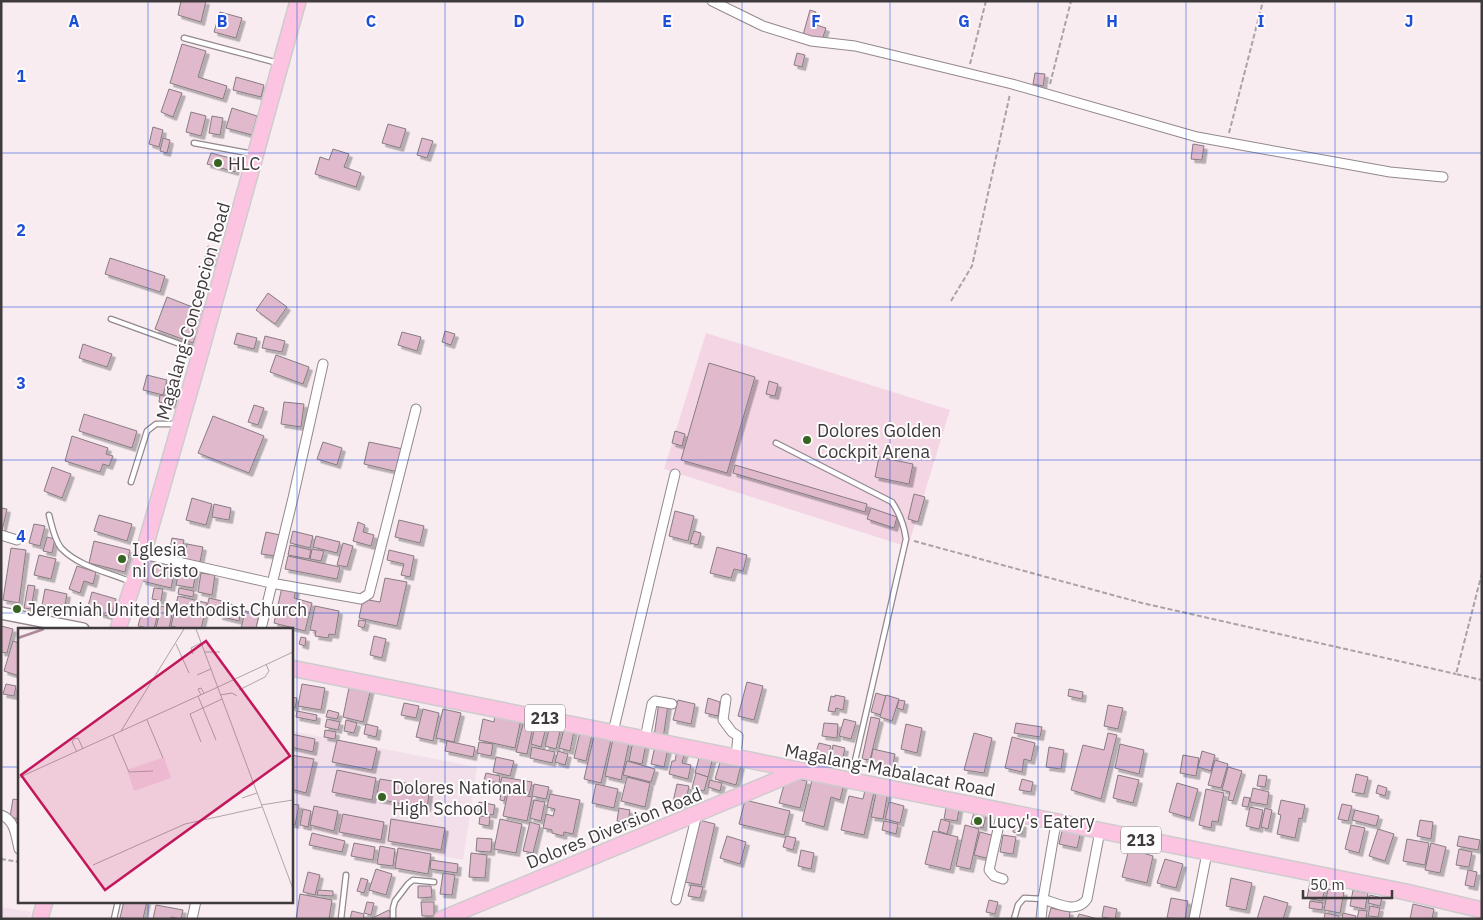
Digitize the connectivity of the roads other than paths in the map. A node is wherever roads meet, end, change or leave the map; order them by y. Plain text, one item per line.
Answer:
1 (298, 1) edge
2 (712, 1) edge
3 (184, 38) dead end
4 (281, 64) junction
5 (194, 143) dead end
6 (257, 154) junction
7 (1443, 177) dead end
8 (111, 319) dead end
9 (200, 352) junction
10 (323, 364) dead end
11 (416, 409) dead end
12 (180, 424) junction
13 (776, 443) dead end
14 (675, 474) dead end
15 (131, 482) dead end
16 (49, 515) dead end
17 (1, 534) edge
18 (17, 540) dead end
19 (142, 554) junction
20 (271, 583) junction
21 (134, 584) junction
22 (1, 613) edge
23 (78, 628) edge
24 (118, 628) edge
25 (261, 628) edge
26 (292, 668) edge
27 (726, 699) dead end
28 (672, 704) dead end
29 (613, 732) junction
30 (645, 739) junction
31 (736, 757) junction
32 (799, 770) junction
33 (850, 780) junction
34 (1002, 811) junction
35 (1, 814) edge
36 (697, 814) junction
37 (1056, 823) junction
38 (1100, 831) junction
39 (18, 845) edge
40 (1207, 853) junction
41 (346, 875) dead end
42 (1003, 879) dead end
43 (434, 882) dead end
44 (676, 900) dead end
45 (1043, 900) junction
46 (45, 902) edge
47 (118, 902) edge
48 (196, 902) edge
49 (1482, 910) edge
50 (40, 919) edge
51 (114, 919) edge
52 (192, 919) edge
53 (342, 919) edge
54 (393, 919) edge
55 (443, 919) edge
56 (1014, 919) edge
57 (1041, 919) edge
58 (1194, 919) edge

1 - 4 main road, Magalang-Concepcion Road
2 - 7 street
3 - 4 lane
4 - 6 main road, Magalang-Concepcion Road
5 - 6 lane
6 - 9 main road, Magalang-Concepcion Road
8 - 9 lane
9 - 12 main road, Magalang-Concepcion Road
10 - 20 street
11 - 20 street
12 - 15 lane
12 - 19 main road, Magalang-Concepcion Road
13 - 33 lane
14 - 29 street
16 - 21 lane
17 - 18 street
19 - 20 street
19 - 21 main road, Magalang-Concepcion Road
20 - 25 street
21 - 24 main road, Magalang-Concepcion Road
22 - 23 street
26 - 29 main road, Magalang-Mabalacat Road / 213
27 - 31 street
28 - 30 street
29 - 30 main road, Magalang-Mabalacat Road / 213
30 - 31 main road, Magalang-Mabalacat Road / 213
31 - 32 main road, Magalang-Mabalacat Road / 213
32 - 33 main road, Magalang-Mabalacat Road / 213
32 - 36 main road, Dolores Diversion Road
33 - 34 main road, Magalang-Mabalacat Road / 213
34 - 37 main road, Magalang-Mabalacat Road / 213
34 - 42 street
35 - 39 street
36 - 44 street
36 - 55 main road, Dolores Diversion Road
37 - 38 main road, Magalang-Mabalacat Road / 213
37 - 45 street
38 - 40 main road, Magalang-Mabalacat Road / 213
38 - 45 street
40 - 49 main road, Magalang-Mabalacat Road / 213
40 - 58 street
41 - 53 lane
43 - 54 lane
45 - 56 lane
45 - 57 street
46 - 50 main road
47 - 51 lane
48 - 52 street

